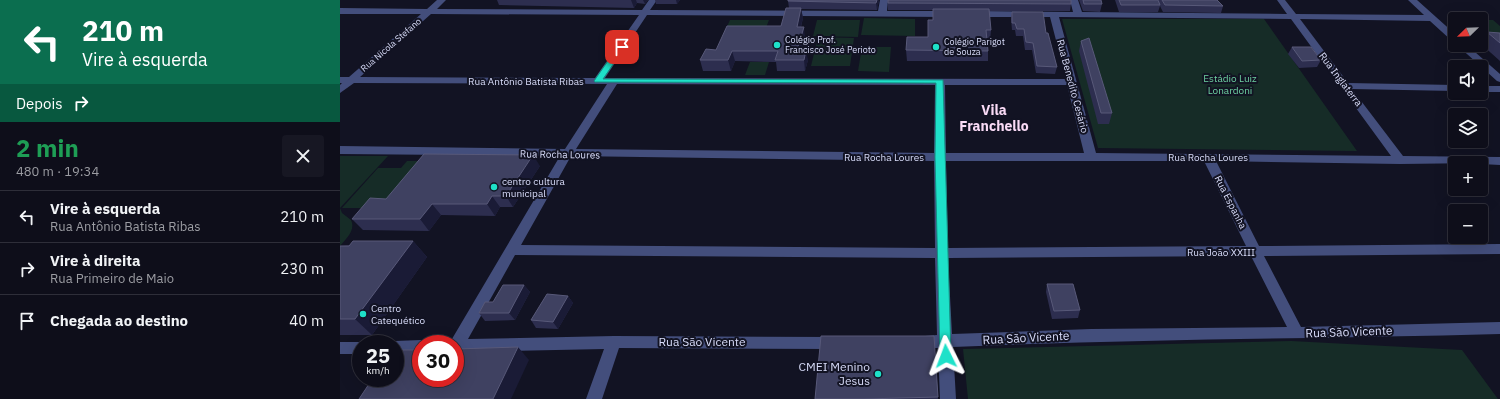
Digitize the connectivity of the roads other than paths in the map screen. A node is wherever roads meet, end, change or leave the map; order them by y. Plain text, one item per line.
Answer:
1 (442, 0) edge
2 (653, 0) edge
3 (884, 0) edge
4 (1074, 0) edge
5 (1281, 0) edge
6 (1412, 0) edge
7 (340, 10) edge
8 (429, 11) junction
9 (646, 13) junction
10 (882, 13) junction
11 (1054, 15) junction
12 (1078, 15) junction
13 (1294, 17) junction
14 (1432, 18) junction
15 (1448, 33) edge
16 (1470, 52) edge
17 (1500, 79) edge
18 (340, 80) edge
19 (352, 80) junction
20 (598, 81) junction
21 (940, 81) junction
22 (613, 82) junction
23 (1072, 82) junction
24 (1346, 86) junction
25 (1448, 88) edge
26 (1488, 89) edge
27 (1500, 89) edge
28 (340, 90) edge
29 (340, 150) edge
30 (567, 154) junction
31 (940, 157) junction
32 (1091, 157) junction
33 (1208, 157) junction
34 (1400, 160) junction
35 (1500, 162) edge
36 (1500, 249) edge
37 (511, 250) junction
38 (1256, 252) junction
39 (942, 253) junction
40 (1500, 328) edge
41 (1297, 333) junction
42 (462, 335) edge
43 (614, 342) junction
44 (906, 342) edge
45 (945, 342) junction
46 (852, 343) edge
47 (464, 346) edge
48 (340, 348) edge
49 (352, 348) edge
50 (594, 399) edge
51 (948, 399) edge

1 - 8 street, Rua Nicola Stefano
2 - 9 street
3 - 10 street
4 - 12 street
5 - 13 street, Rua Inglaterra
6 - 14 street
7 - 8 street
8 - 9 street
8 - 19 street, Rua Nicola Stefano
9 - 10 street
9 - 20 street
10 - 11 street
11 - 12 street
11 - 23 street, Rua Benedito Cesário
12 - 13 street
13 - 14 street
13 - 24 street, Rua Inglaterra
14 - 15 street
16 - 17 street
18 - 19 street, Rua Antônio Batista Ribas
19 - 20 street, Rua Antônio Batista Ribas
19 - 28 street, Rua Nicola Stefano
20 - 22 street, Rua Antônio Batista Ribas
21 - 22 street, Rua Antônio Batista Ribas
21 - 23 street, Rua Antônio Batista Ribas
21 - 31 street
22 - 30 street
23 - 32 street, Rua Benedito Cesário
24 - 25 street
24 - 34 street, Rua Inglaterra
26 - 27 street
29 - 30 street, Rua Rocha Loures
30 - 31 street, Rua Rocha Loures
30 - 37 street
31 - 32 street, Rua Rocha Loures
31 - 39 street
32 - 33 street, Rua Rocha Loures
33 - 34 street, Rua Rocha Loures
33 - 38 street, Rua Espanha
34 - 35 street, Rua Rocha Loures
36 - 38 street, Rua João XXIII
37 - 39 street, Rua João XXIII
37 - 42 street
38 - 39 street, Rua João XXIII
38 - 41 street, Rua Espanha
39 - 45 street
40 - 41 street, Rua São Vicente
41 - 45 street, Rua São Vicente
43 - 46 street, Rua São Vicente
43 - 47 street, Rua São Vicente
43 - 50 street
44 - 45 street, Rua São Vicente
45 - 51 street
48 - 49 street

